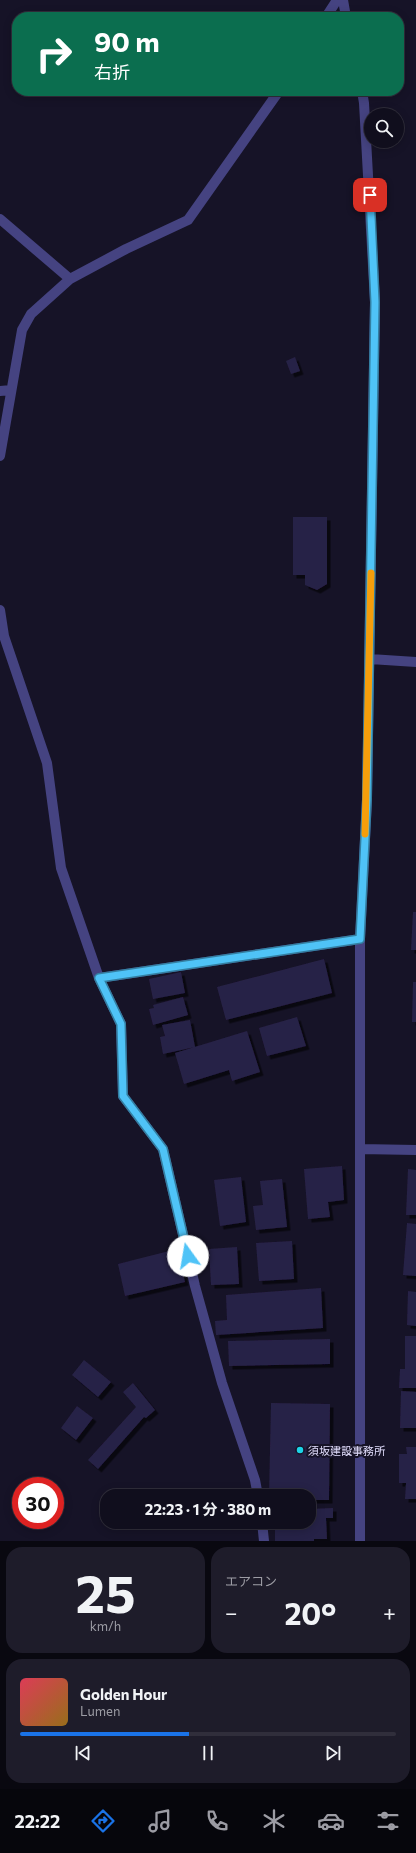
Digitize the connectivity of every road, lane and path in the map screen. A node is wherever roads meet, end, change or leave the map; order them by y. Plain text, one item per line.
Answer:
1 (337, 0) edge
2 (343, 0) edge
3 (329, 12) edge
4 (345, 12) edge
5 (275, 96) edge
6 (363, 96) edge
7 (0, 219) edge
8 (70, 279) junction
9 (11, 390) junction
10 (0, 391) edge
11 (0, 456) edge
12 (0, 610) edge
13 (370, 659) junction
14 (416, 662) edge
15 (360, 939) junction
16 (99, 978) junction
17 (360, 1149) junction
18 (416, 1150) edge
19 (257, 1489) edge
20 (263, 1529) edge
21 (264, 1541) edge
22 (360, 1541) edge

1 - 3 street
2 - 4 street
5 - 8 street
6 - 13 street
7 - 8 street
8 - 9 street
9 - 10 street
9 - 11 street
12 - 16 street
13 - 14 street
13 - 15 street
15 - 16 street
15 - 17 street
16 - 19 street
17 - 18 street
17 - 22 street
20 - 21 street

